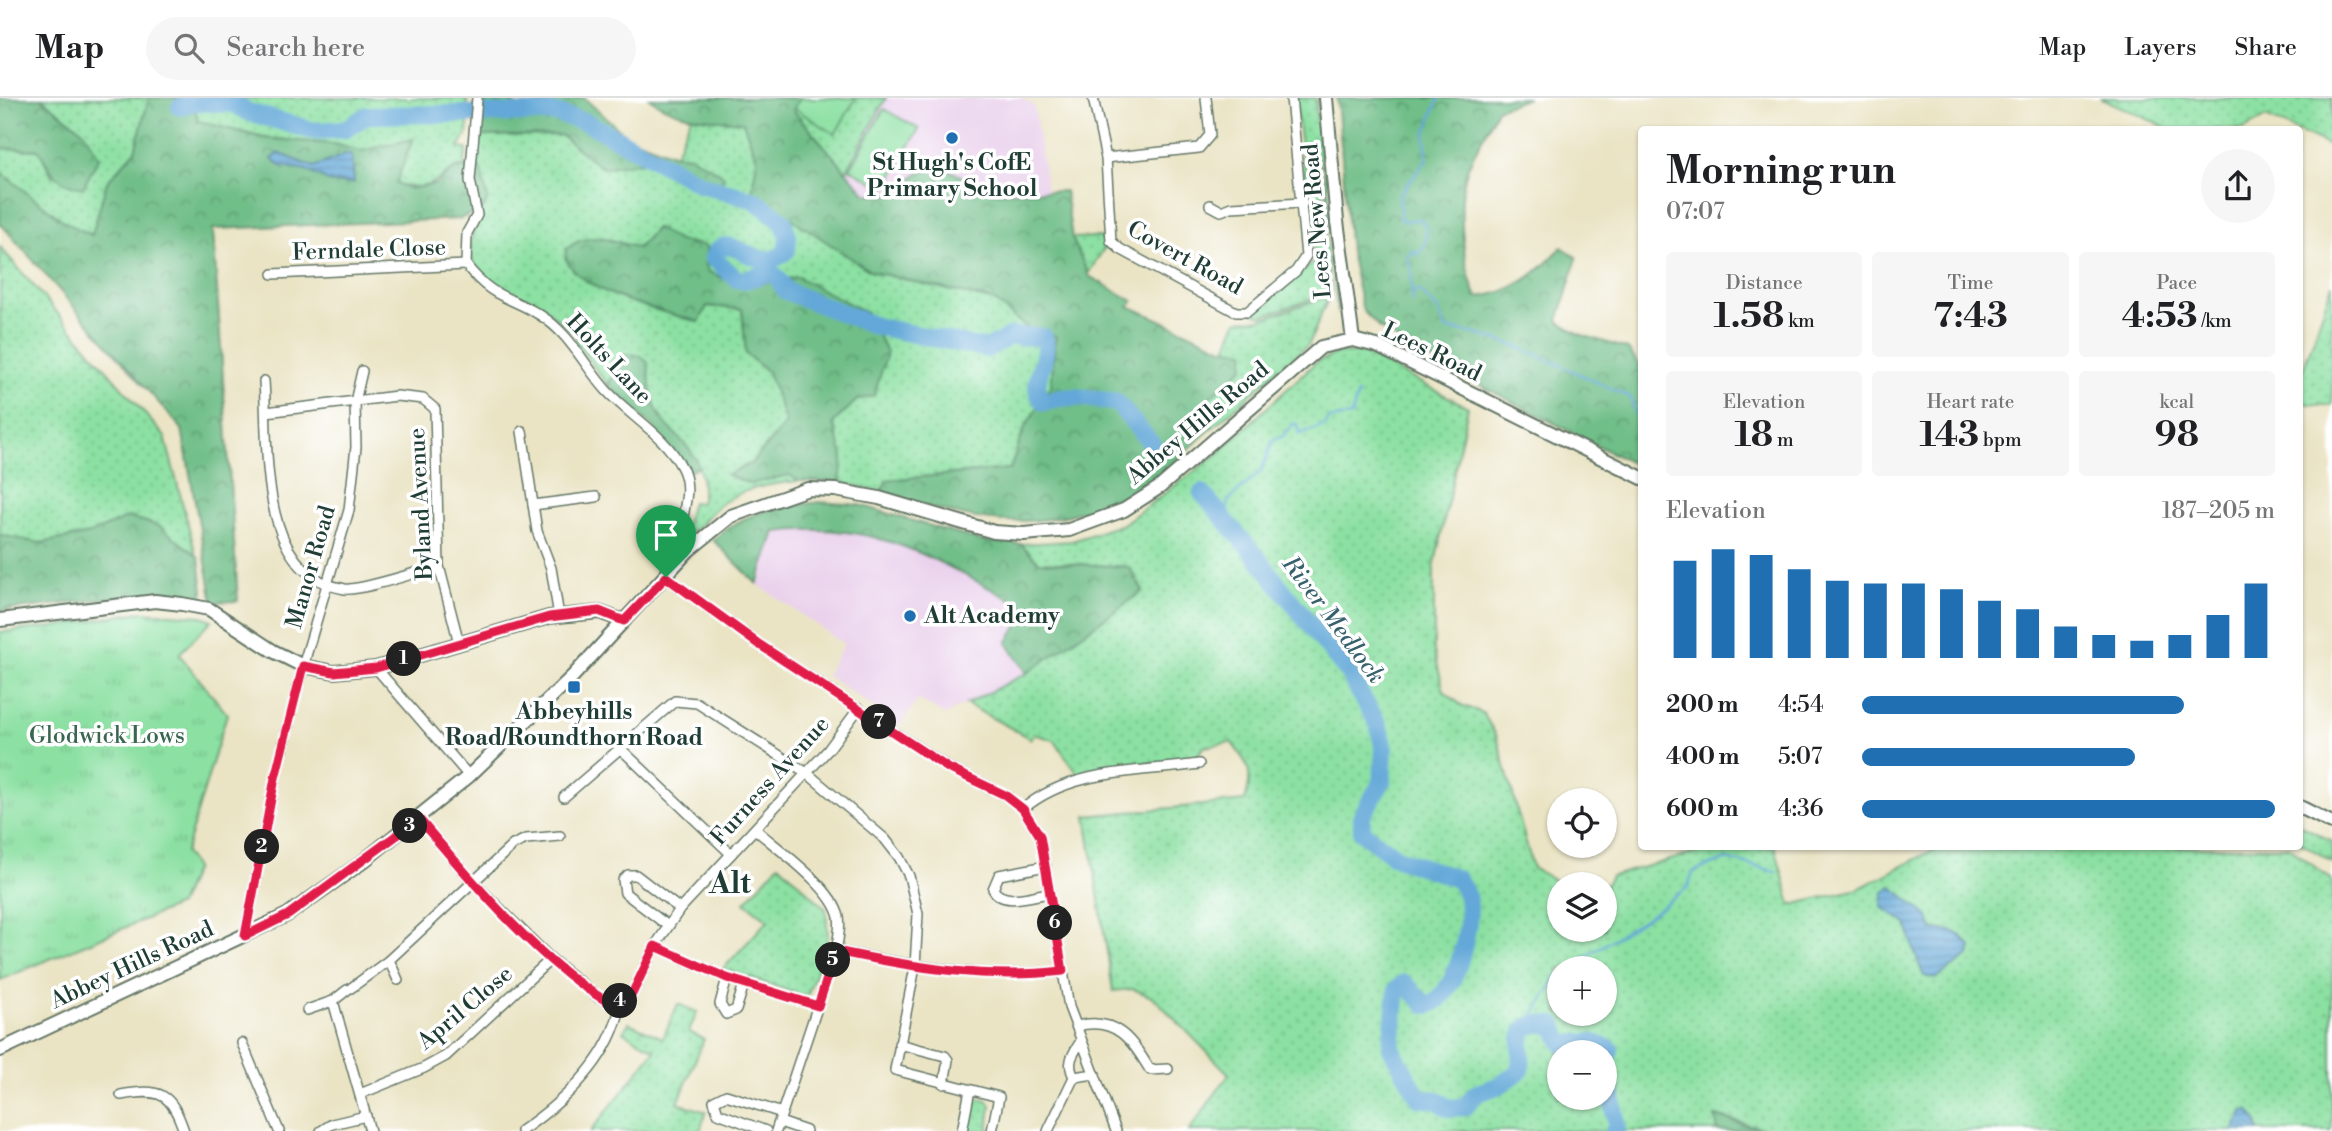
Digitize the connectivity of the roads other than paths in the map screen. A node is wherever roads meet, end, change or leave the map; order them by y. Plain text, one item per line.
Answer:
1 (477, 98) edge
2 (1093, 98) edge
3 (1206, 98) edge
4 (1291, 98) edge
5 (1326, 98) edge
6 (1106, 158) junction
7 (1303, 203) junction
8 (1210, 205) dead end
9 (466, 265) junction
10 (273, 274) dead end
11 (1353, 340) junction
12 (362, 371) dead end
13 (264, 381) dead end
14 (355, 402) junction
15 (266, 412) junction
16 (522, 431) dead end
17 (1638, 476) edge
18 (596, 497) dead end
19 (533, 505) junction
20 (690, 550) junction
21 (439, 566) junction
22 (666, 577) junction
23 (327, 584) junction
24 (559, 616) junction
25 (0, 620) edge
26 (624, 621) junction
27 (459, 643) junction
28 (303, 666) junction
29 (376, 668) junction
30 (859, 708) junction
31 (620, 748) junction
32 (1199, 764) dead end
33 (807, 773) junction
34 (469, 776) junction
35 (564, 797) dead end
36 (2303, 808) edge
37 (1023, 809) junction
38 (419, 819) junction
39 (2332, 823) edge
40 (755, 829) junction
41 (559, 836) dead end
42 (731, 854) junction
43 (1046, 866) junction
44 (472, 881) junction
45 (1050, 893) junction
46 (680, 909) junction
47 (668, 926) junction
48 (245, 936) junction
49 (655, 946) junction
50 (836, 951) junction
51 (551, 959) junction
52 (389, 960) junction
53 (915, 967) junction
54 (1063, 971) junction
55 (727, 978) junction
56 (398, 980) dead end
57 (744, 984) junction
58 (333, 1001) junction
59 (621, 1001) junction
60 (818, 1006) junction
61 (307, 1010) dead end
62 (1077, 1026) junction
63 (1081, 1041) junction
64 (242, 1043) dead end
65 (899, 1044) junction
66 (0, 1050) edge
67 (1168, 1069) dead end
68 (1095, 1074) junction
69 (1074, 1077) junction
70 (944, 1084) junction
71 (970, 1090) junction
72 (360, 1094) junction
73 (121, 1095) dead end
74 (366, 1116) junction
75 (779, 1122) edge
76 (184, 1131) edge
77 (279, 1131) edge
78 (321, 1131) edge
79 (370, 1131) edge
80 (521, 1131) edge
81 (766, 1131) edge
82 (806, 1131) edge
83 (962, 1131) edge
84 (992, 1131) edge
85 (1048, 1131) edge
86 (1116, 1131) edge

1 - 9 street
2 - 6 street, Covert Road
3 - 6 street
4 - 7 street, Covert Road
5 - 11 main road, Lees New Road
6 - 7 street, Covert Road
7 - 8 street
9 - 10 street, Ferndale Close
9 - 20 street, Holts Lane
11 - 17 main road, Lees Road
11 - 20 main road, Abbey Hills Road
12 - 14 street, Manor Road
13 - 15 street
14 - 15 street, Byland Avenue
14 - 21 street, Byland Avenue
14 - 23 street, Manor Road
15 - 23 street
16 - 19 street
18 - 19 street
19 - 24 street
20 - 22 main road, Abbey Hills Road
21 - 23 street
21 - 27 street, Byland Avenue
22 - 26 main road, Abbey Hills Road
22 - 30 street
23 - 28 street, Manor Road
24 - 26 main road
24 - 27 main road
25 - 28 main road
26 - 34 main road, Abbey Hills Road
27 - 29 main road
28 - 29 main road
28 - 48 street, Manor Road
29 - 34 street
30 - 33 street, Furness Avenue
30 - 37 street
31 - 33 street
31 - 35 street
31 - 42 street
32 - 37 street
33 - 40 street, Furness Avenue
33 - 53 street
34 - 38 main road, Abbey Hills Road
36 - 39 main road
37 - 43 street
38 - 44 street
38 - 48 main road, Abbey Hills Road
40 - 42 street, Furness Avenue
40 - 50 street
41 - 44 street
42 - 46 street, Furness Avenue
43 - 45 street
43 - 45 street
44 - 51 street
44 - 52 street
45 - 54 street
46 - 47 street, Furness Avenue
46 - 47 street
47 - 49 street, Furness Avenue
48 - 66 main road, Abbey Hills Road
49 - 55 street
49 - 59 street, Furness Avenue
50 - 53 street
50 - 60 street
51 - 59 street
51 - 72 street, April Close
52 - 56 street
52 - 58 street
53 - 54 street
53 - 65 street
54 - 62 street
55 - 57 street
55 - 57 street
57 - 60 street
58 - 61 street
58 - 72 street
59 - 80 street, Furness Avenue
60 - 75 street
62 - 63 street
62 - 67 street
63 - 68 street
63 - 69 street
64 - 77 street
65 - 70 street
65 - 70 street
68 - 69 street
68 - 86 street
69 - 85 street
70 - 71 street
71 - 83 street
71 - 84 street
72 - 74 street
73 - 76 street
74 - 78 street
74 - 79 street
75 - 81 street
75 - 82 street

